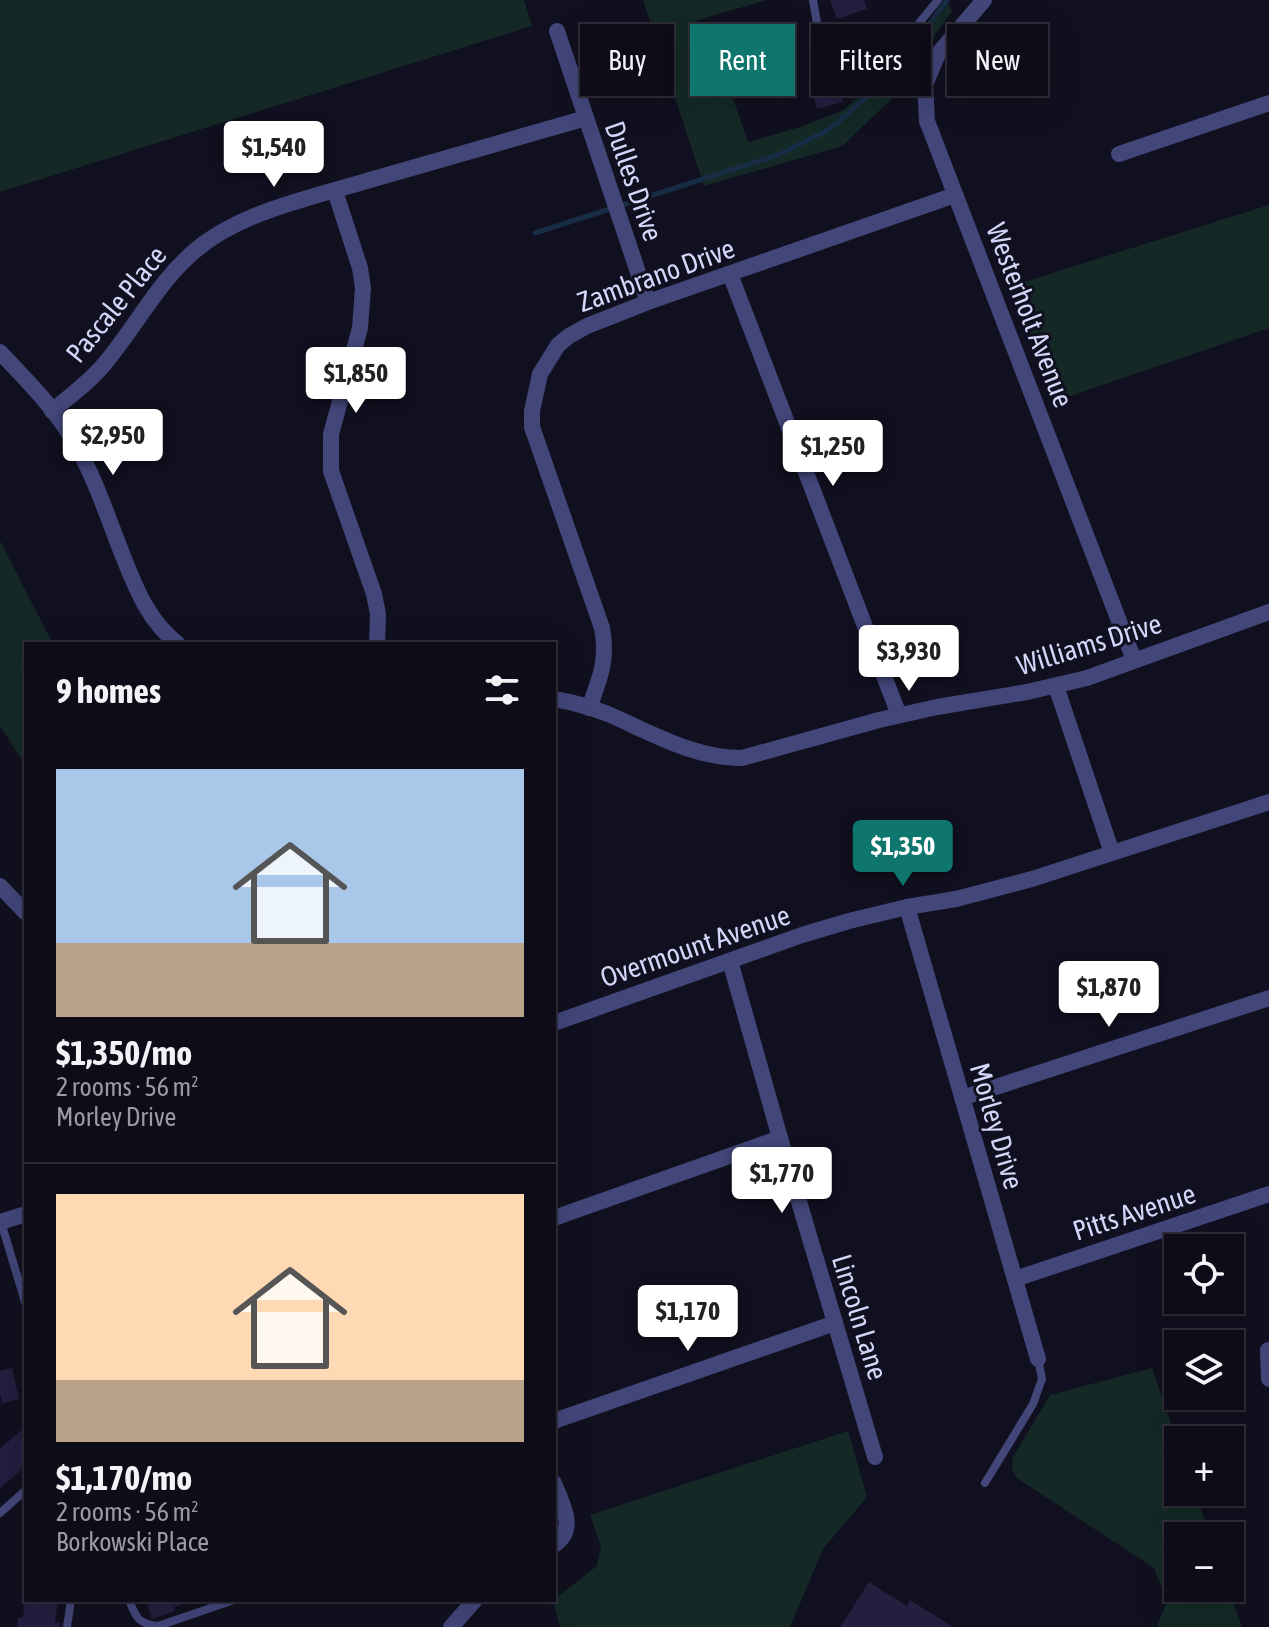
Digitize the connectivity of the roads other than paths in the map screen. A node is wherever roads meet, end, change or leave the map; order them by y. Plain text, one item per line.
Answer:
1 (813, 0) edge
2 (938, 0) edge
3 (984, 0) edge
4 (557, 31) dead end
5 (1269, 103) edge
6 (586, 118) junction
7 (1119, 154) dead end
8 (335, 191) junction
9 (955, 195) junction
10 (730, 274) junction
11 (648, 302) junction
12 (0, 352) edge
13 (52, 411) junction
14 (1269, 612) edge
15 (176, 642) edge
16 (377, 642) edge
17 (1134, 660) junction
18 (1056, 686) junction
19 (556, 700) edge
20 (589, 708) junction
21 (899, 715) junction
22 (1269, 802) edge
23 (1112, 853) junction
24 (0, 886) edge
25 (907, 907) junction
26 (24, 911) edge
27 (730, 961) junction
28 (1269, 998) edge
29 (556, 1022) edge
30 (962, 1098) junction
31 (780, 1138) junction
32 (1269, 1194) edge
33 (24, 1215) edge
34 (556, 1217) edge
35 (0, 1222) edge
36 (1015, 1279) junction
37 (24, 1299) edge
38 (835, 1323) junction
39 (1268, 1350) edge
40 (1038, 1359) joint
41 (1269, 1379) edge
42 (556, 1420) edge
43 (875, 1457) dead end
44 (985, 1483) dead end
45 (556, 1488) edge
46 (24, 1492) edge
47 (0, 1513) edge
48 (556, 1543) edge
49 (71, 1602) edge
50 (130, 1602) edge
51 (228, 1602) edge
52 (473, 1602) edge
53 (67, 1627) edge
54 (451, 1627) edge

1 - 2 lane
3 - 9 street, Westerholt Avenue
4 - 6 street, Dulles Drive
5 - 7 street
6 - 8 street, Pascale Place
6 - 11 street, Dulles Drive
8 - 13 street, Pascale Place
8 - 16 street
9 - 10 street, Zambrano Drive
9 - 17 street, Westerholt Avenue
10 - 11 street, Zambrano Drive
10 - 21 street
11 - 20 street, Zambrano Drive
12 - 13 street
13 - 15 street
14 - 17 street, Williams Drive
17 - 18 street, Williams Drive
18 - 21 street, Williams Drive
18 - 23 street
19 - 20 street, Williams Drive
20 - 21 street, Williams Drive
22 - 23 street, Overmount Avenue
23 - 25 street, Overmount Avenue
24 - 26 street
25 - 27 street, Overmount Avenue
25 - 30 street, Morley Drive
27 - 29 street, Overmount Avenue
27 - 31 street, Lincoln Lane
28 - 30 street
30 - 36 street, Morley Drive
31 - 34 street
31 - 38 street, Lincoln Lane
32 - 36 street, Pitts Avenue
33 - 35 street
35 - 37 lane
36 - 40 street, Morley Drive
38 - 42 street
38 - 43 street, Lincoln Lane
39 - 41 street
40 - 44 lane
45 - 48 street
46 - 47 lane
49 - 53 lane
50 - 51 lane
52 - 54 street

